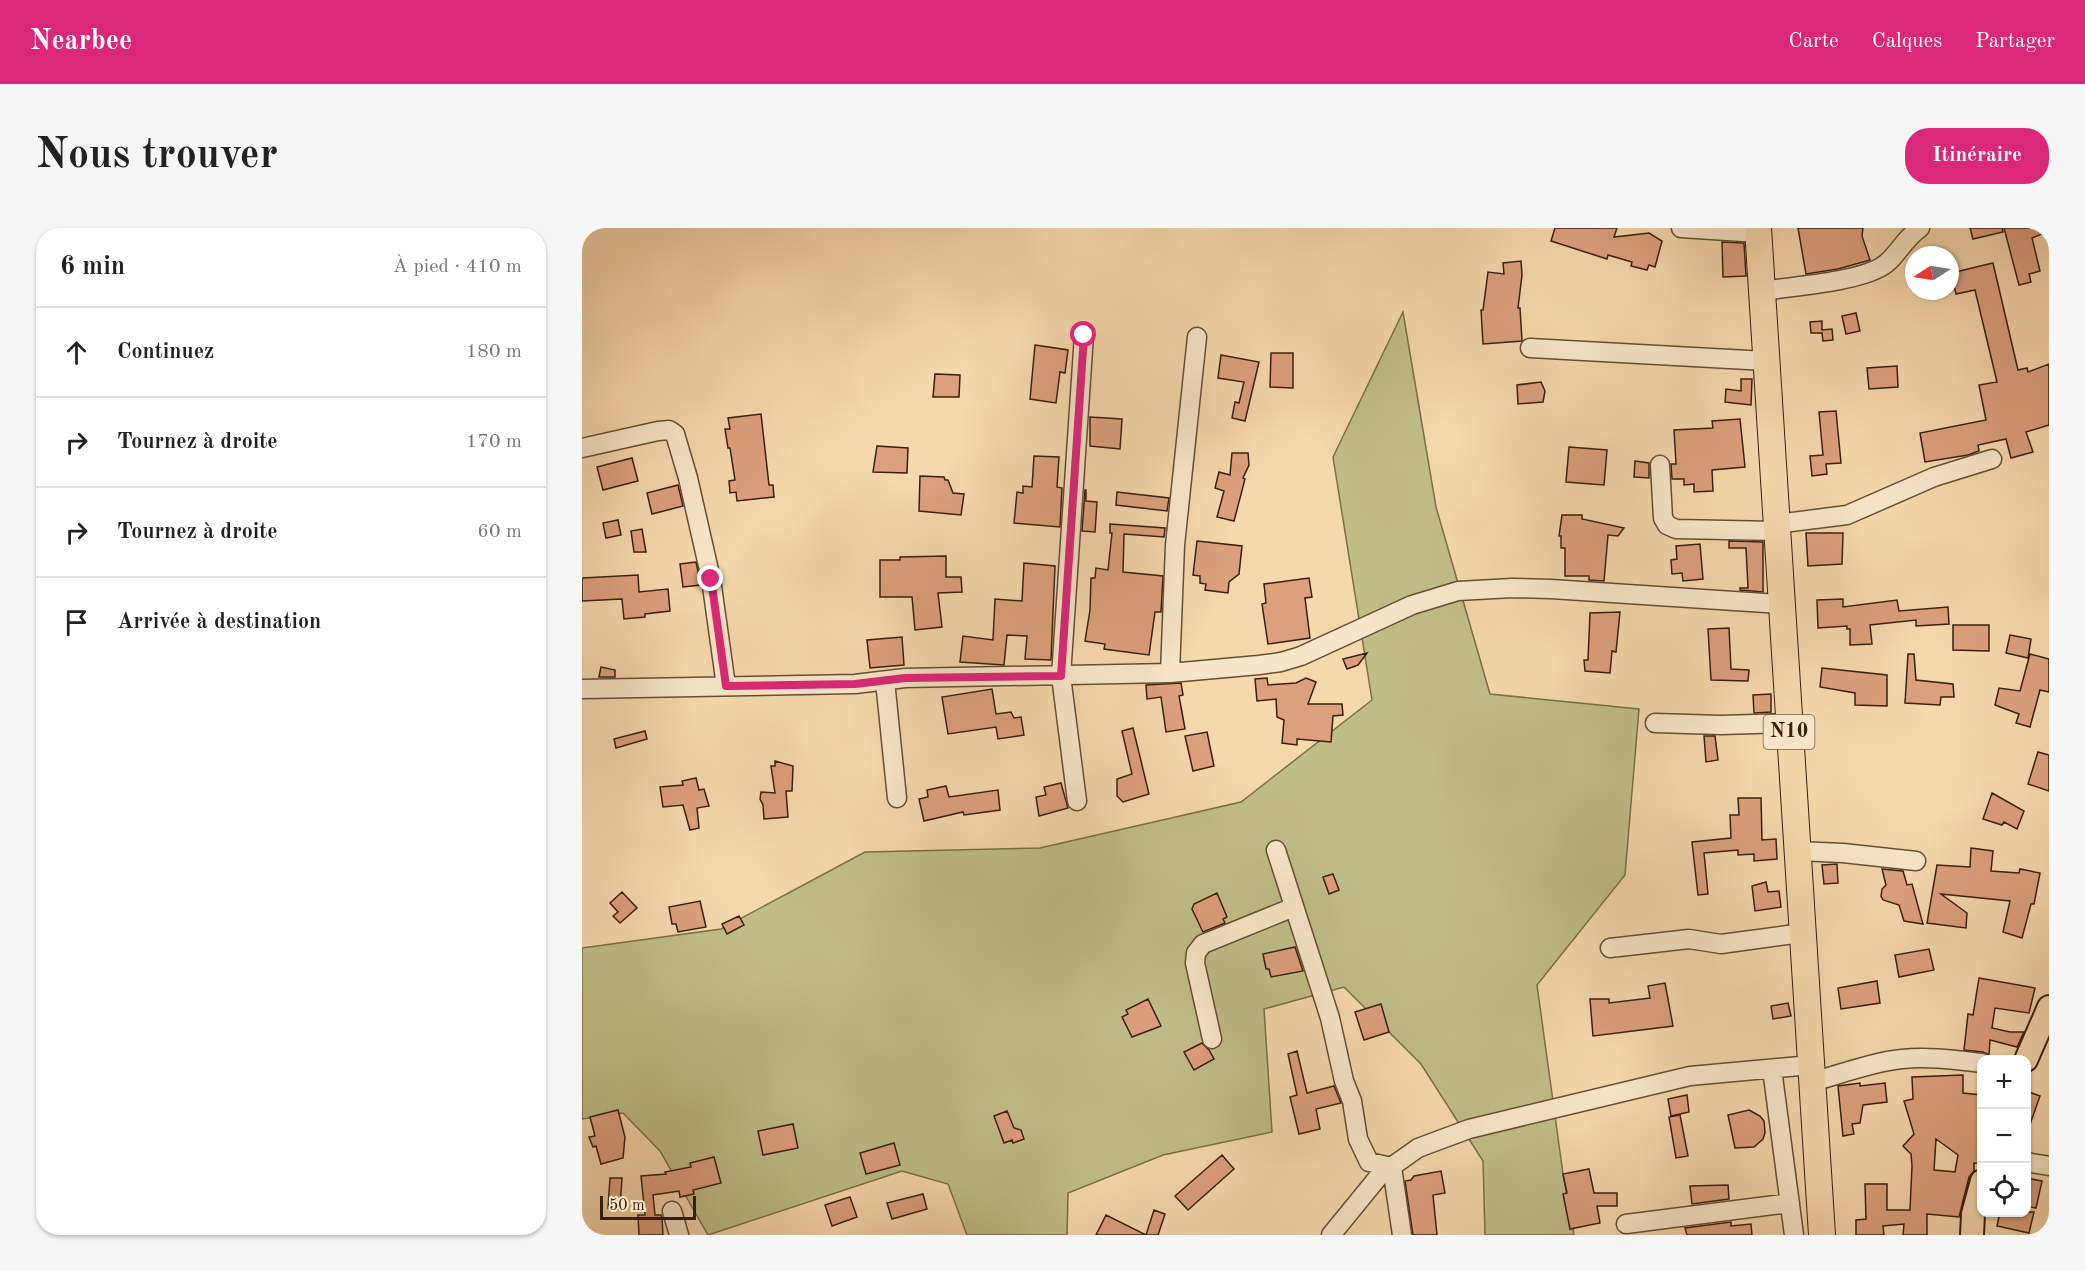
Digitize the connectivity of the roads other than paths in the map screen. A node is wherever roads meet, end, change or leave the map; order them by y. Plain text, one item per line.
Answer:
1 (1682, 228) edge
2 (1920, 228) edge
3 (1758, 230) edge
4 (1763, 291) junction
5 (1084, 335) dead end
6 (1197, 337) dead end
7 (1530, 348) dead end
8 (1766, 361) junction
9 (582, 448) edge
10 (1992, 459) dead end
11 (1660, 465) dead end
12 (1776, 527) junction
13 (1781, 604) junction
14 (1170, 673) junction
15 (1061, 676) junction
16 (885, 681) junction
17 (726, 686) junction
18 (582, 689) edge
19 (1655, 723) dead end
20 (1789, 723) junction
21 (897, 798) dead end
22 (1077, 801) dead end
23 (1276, 850) dead end
24 (1797, 851) junction
25 (1916, 861) dead end
26 (1294, 907) junction
27 (1802, 933) junction
28 (1610, 948) dead end
29 (2049, 1007) edge
30 (1212, 1039) dead end
31 (2028, 1055) edge
32 (1977, 1062) edge
33 (1772, 1068) junction
34 (1811, 1074) junction
35 (2031, 1163) edge
36 (2049, 1166) edge
37 (1392, 1167) junction
38 (1977, 1199) edge
39 (1790, 1203) junction
40 (672, 1211) dead end
41 (1626, 1224) dead end
42 (1347, 1226) edge
43 (679, 1235) edge
44 (1331, 1235) edge
45 (1402, 1235) edge
46 (1794, 1235) edge
47 (1822, 1235) edge
48 (1972, 1235) edge

1 - 3 street
2 - 4 street
3 - 4 highway, N10
4 - 8 highway, N10
5 - 15 street
6 - 14 street
7 - 8 street
8 - 12 highway, N10
9 - 17 street
10 - 12 street
11 - 12 street
12 - 13 highway, N10
13 - 14 street
13 - 20 highway, N10
14 - 15 street
15 - 16 street
15 - 22 street
16 - 17 street
16 - 21 street
17 - 18 street
19 - 20 street
20 - 24 highway, N10
23 - 26 street
24 - 25 street
24 - 27 highway, N10
26 - 30 street
26 - 37 street
27 - 28 street
27 - 34 highway, N10
29 - 31 main road
32 - 34 street
33 - 34 street
33 - 37 street
33 - 39 street
34 - 47 highway, N10
35 - 36 street
37 - 42 street
37 - 45 street
38 - 48 main road
39 - 41 street
39 - 46 street
40 - 43 street
42 - 44 street

